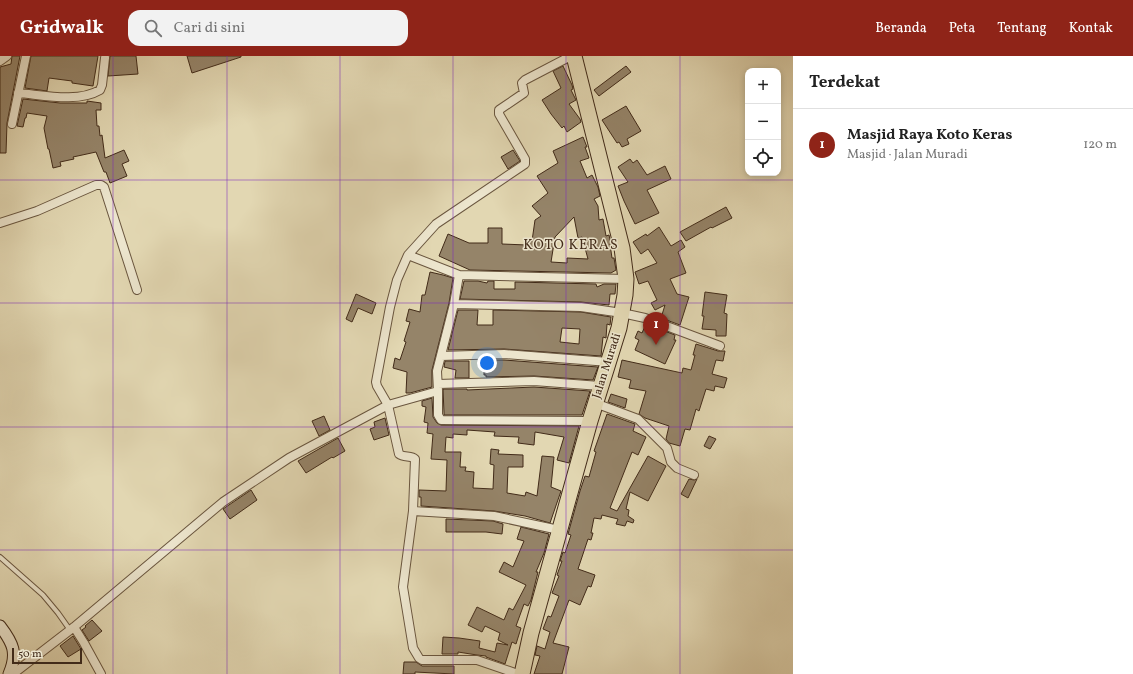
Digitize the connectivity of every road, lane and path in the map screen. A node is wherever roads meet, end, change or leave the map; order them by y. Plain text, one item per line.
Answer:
1 (7, 56) edge
2 (26, 56) edge
3 (572, 56) edge
4 (105, 58) dead end
5 (0, 61) edge
6 (18, 94) junction
7 (12, 124) dead end
8 (0, 224) edge
9 (408, 255) junction
10 (460, 275) junction
11 (626, 279) junction
12 (137, 290) dead end
13 (454, 304) junction
14 (622, 313) junction
15 (720, 346) dead end
16 (441, 356) junction
17 (608, 362) junction
18 (600, 386) junction
19 (438, 387) junction
20 (595, 403) junction
21 (388, 405) junction
22 (590, 421) junction
23 (694, 475) dead end
24 (413, 510) junction
25 (559, 530) junction
26 (0, 557) edge
27 (0, 626) edge
28 (72, 629) junction
29 (9, 674) edge
30 (13, 674) edge
31 (101, 674) edge
32 (518, 674) edge
33 (522, 674) edge

1 - 5 street
2 - 6 street
3 - 9 street
3 - 11 highway, Jalan Muradi
4 - 6 street
6 - 7 street
8 - 12 street
9 - 10 street
9 - 21 street
10 - 11 street
10 - 13 street
11 - 14 highway, Jalan Muradi
13 - 14 street
13 - 16 street
14 - 15 street
14 - 17 highway, Jalan Muradi
16 - 17 street
16 - 19 street
17 - 18 highway, Jalan Muradi
18 - 19 street
18 - 20 highway, Jalan Muradi
19 - 21 street
19 - 22 street
20 - 22 highway, Jalan Muradi
20 - 23 street
21 - 24 street
21 - 28 street
22 - 25 highway, Jalan Muradi
24 - 25 street
24 - 32 street
25 - 33 highway, Jalan Muradi
26 - 28 lane
27 - 29 street
28 - 30 street
28 - 31 street

